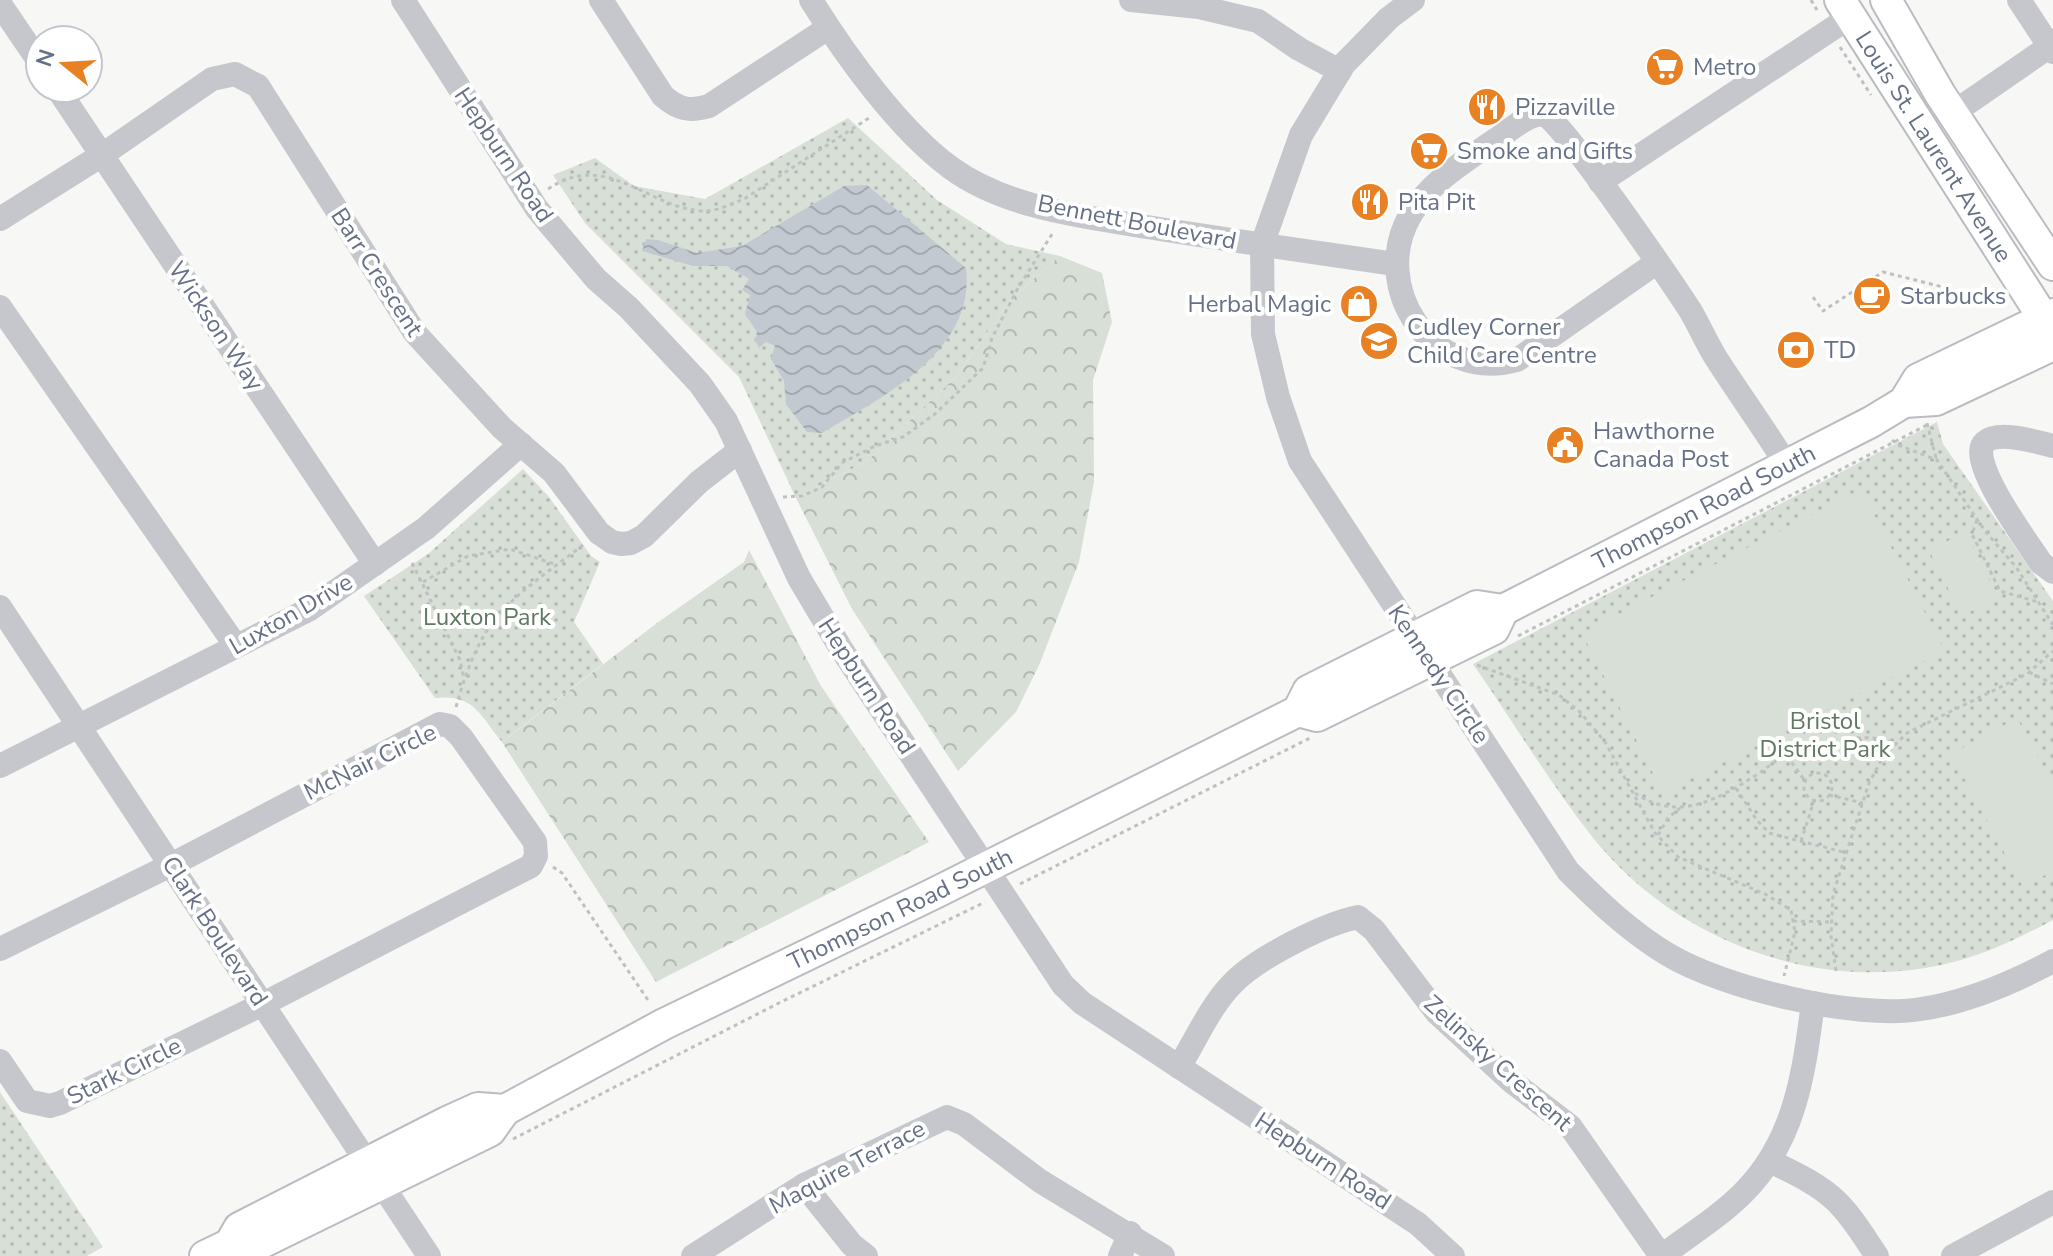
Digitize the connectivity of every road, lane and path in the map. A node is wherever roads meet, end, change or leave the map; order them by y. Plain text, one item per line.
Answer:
1 (403, 0) edge
2 (601, 0) edge
3 (811, 0) edge
4 (1131, 0) edge
5 (1413, 0) edge
6 (1886, 0) edge
7 (2019, 0) edge
8 (1175, 3) edge
9 (7, 7) edge
10 (1845, 8) edge
11 (828, 28) junction
12 (24, 36) edge
13 (2052, 47) edge
14 (1340, 71) junction
15 (68, 104) edge
16 (888, 106) junction
17 (1953, 113) junction
18 (102, 155) junction
19 (1600, 182) junction
20 (532, 200) junction
21 (1066, 213) junction
22 (0, 219) edge
23 (1262, 245) junction
24 (1656, 263) junction
25 (1395, 264) junction
26 (2053, 265) edge
27 (1813, 297) dead end
28 (2006, 304) dead end
29 (0, 307) edge
30 (2051, 327) edge
31 (1916, 409) junction
32 (1927, 424) junction
33 (1882, 432) junction
34 (521, 444) junction
35 (2053, 446) edge
36 (740, 450) junction
37 (1937, 460) junction
38 (1786, 464) junction
39 (763, 497) junction
40 (1977, 520) junction
41 (599, 533) junction
42 (401, 546) junction
43 (375, 564) junction
44 (558, 565) junction
45 (2053, 572) edge
46 (423, 582) junction
47 (2038, 602) junction
48 (0, 607) edge
49 (2053, 625) edge
50 (1517, 636) dead end
51 (236, 646) junction
52 (1423, 649) junction
53 (2053, 651) edge
54 (1470, 661) dead end
55 (2029, 672) junction
56 (464, 679) junction
57 (2053, 684) edge
58 (1308, 722) junction
59 (450, 726) junction
60 (79, 727) junction
61 (1896, 744) junction
62 (1787, 756) junction
63 (0, 766) edge
64 (1805, 781) junction
65 (1736, 787) junction
66 (1632, 791) junction
67 (1829, 795) junction
68 (1814, 801) junction
69 (1863, 803) junction
70 (1680, 808) junction
71 (1658, 835) junction
72 (1801, 841) junction
73 (1847, 853) junction
74 (536, 856) junction
75 (171, 865) junction
76 (986, 867) junction
77 (1002, 893) junction
78 (1793, 921) junction
79 (1832, 922) junction
80 (0, 949) edge
81 (2053, 961) edge
82 (1836, 971) dead end
83 (1778, 994) junction
84 (1813, 1003) junction
85 (263, 1004) junction
86 (664, 1024) junction
87 (0, 1061) edge
88 (1179, 1067) junction
89 (512, 1139) dead end
90 (1770, 1161) junction
91 (375, 1174) junction
92 (804, 1185) junction
93 (2053, 1202) edge
94 (1130, 1233) junction
95 (217, 1250) edge
96 (429, 1256) edge
97 (693, 1256) edge
98 (866, 1256) edge
99 (1120, 1256) edge
100 (1163, 1256) edge
101 (1453, 1256) edge
102 (1662, 1256) edge
103 (1877, 1256) edge
104 (1953, 1256) edge

1 - 20 street, Hepburn Road
2 - 11 street
3 - 11 street, Bennett Boulevard
4 - 8 street
5 - 14 street, Kennedy Circle
6 - 17 main road, Louis St. Laurent Avenue
7 - 13 street
8 - 14 street
9 - 12 street
10 - 19 street
10 - 30 main road, Louis St. Laurent Avenue
11 - 16 street, Bennett Boulevard
13 - 17 street
14 - 23 street, Kennedy Circle
15 - 18 street, Wickson Way
16 - 20 path
16 - 21 street, Bennett Boulevard
17 - 26 main road, Louis St. Laurent Avenue
18 - 22 street, Barr Crescent
18 - 34 street, Barr Crescent
18 - 43 street, Wickson Way
19 - 24 street
19 - 25 street
20 - 36 street, Hepburn Road
21 - 23 street, Bennett Boulevard
21 - 39 path
23 - 25 street, Bennett Boulevard
23 - 52 street, Kennedy Circle
24 - 25 street
24 - 38 street
27 - 28 path
29 - 51 street
30 - 31 main road, Thompson Road South
31 - 32 path
31 - 33 main road, Thompson Road South
32 - 33 path
32 - 37 path
33 - 37 path
33 - 38 main road, Thompson Road South
33 - 50 path
34 - 41 street, Barr Crescent
34 - 42 street, Luxton Drive
35 - 45 street
36 - 39 street, Hepburn Road
36 - 41 street
37 - 40 path
38 - 52 main road, Thompson Road South
39 - 76 street, Hepburn Road
40 - 47 path
40 - 47 path
41 - 44 path
42 - 43 street, Luxton Drive
42 - 46 path
43 - 51 street, Luxton Drive
44 - 46 path
44 - 56 path
46 - 56 path
47 - 49 path
48 - 60 street, Clark Boulevard
51 - 60 street, Luxton Drive
52 - 58 main road, Thompson Road South
52 - 83 street, Kennedy Circle
53 - 55 path
54 - 66 path
55 - 57 path
55 - 61 path
56 - 59 path
58 - 76 main road, Thompson Road South
58 - 77 path
59 - 74 street, McNair Circle
59 - 75 street, McNair Circle
60 - 63 street, Luxton Drive
60 - 75 street, Clark Boulevard
61 - 62 path
61 - 69 path
62 - 64 path
62 - 65 path
64 - 67 path
64 - 68 path
65 - 70 path
65 - 72 path
66 - 70 path
66 - 71 path
67 - 68 path
67 - 69 path
68 - 72 path
69 - 73 path
70 - 71 path
71 - 78 path
72 - 73 path
73 - 79 path
74 - 85 street
74 - 86 path
75 - 80 street
75 - 85 street, Clark Boulevard
76 - 77 street, Hepburn Road
76 - 86 main road, Thompson Road South
77 - 88 street, Hepburn Road
77 - 89 path
78 - 79 path
78 - 83 path
79 - 82 path
81 - 84 street, Kennedy Circle
83 - 84 street, Kennedy Circle
84 - 90 street
85 - 87 street, Stark Circle
85 - 91 street, Clark Boulevard
86 - 91 main road, Thompson Road South
88 - 101 street, Hepburn Road
88 - 102 street, Zelinsky Crescent
90 - 102 street
90 - 103 street
91 - 95 main road, Thompson Road South
91 - 96 street, Clark Boulevard
92 - 94 street, Maquire Terrace
92 - 97 street, Maquire Terrace
92 - 98 street
93 - 104 street
94 - 99 street
94 - 100 street, Maquire Terrace

